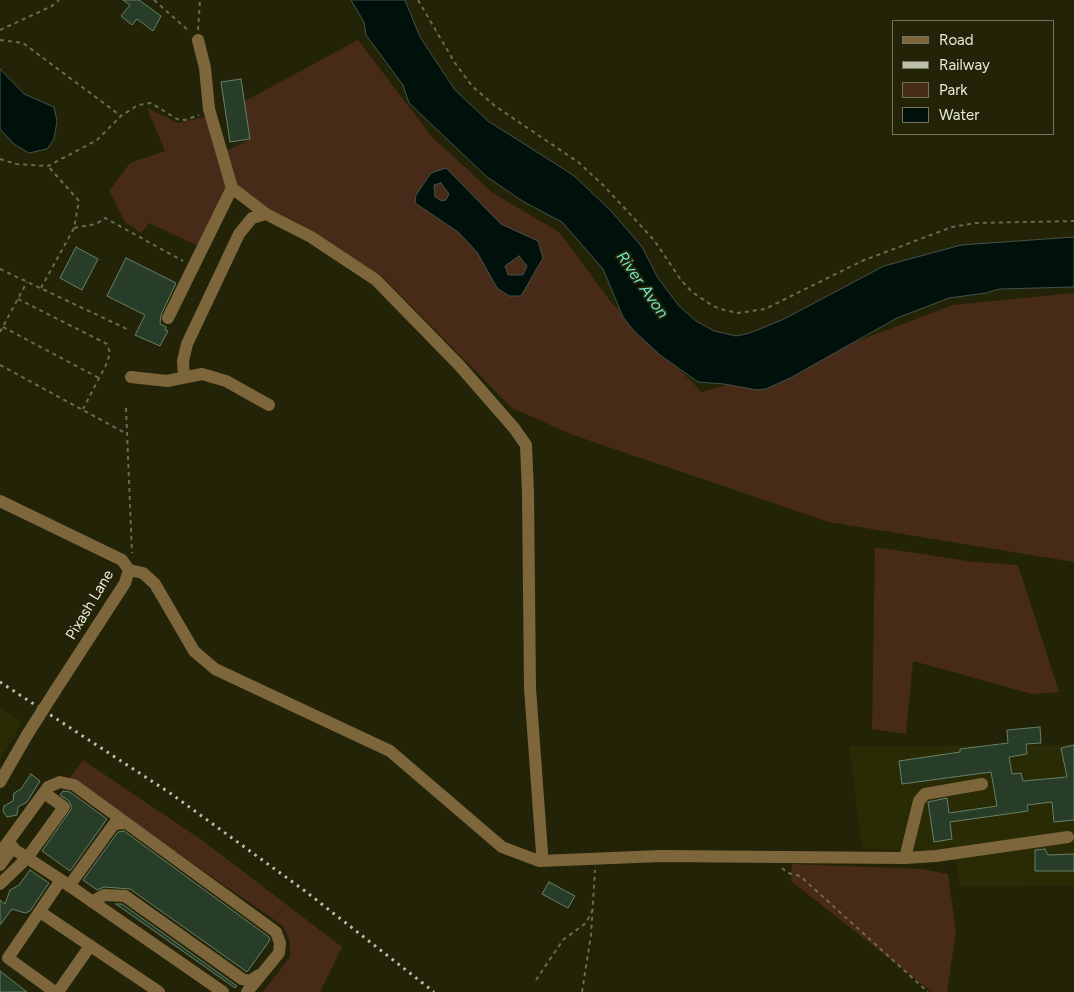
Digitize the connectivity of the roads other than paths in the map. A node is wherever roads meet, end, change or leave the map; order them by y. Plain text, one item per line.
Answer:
1 (198, 40) road end
2 (232, 188) junction
3 (266, 214) junction
4 (168, 318) dead end
5 (131, 377) dead end
6 (184, 377) junction
7 (269, 405) dead end
8 (0, 501) edge
9 (129, 570) junction
10 (0, 782) edge
11 (982, 784) dead end
12 (42, 795) junction
13 (30, 812) junction
14 (126, 823) junction
15 (1068, 837) dead end
16 (12, 848) junction
17 (0, 853) edge
18 (27, 858) junction
19 (905, 858) junction
20 (539, 861) junction
21 (0, 866) edge
22 (65, 883) junction
23 (0, 884) edge
24 (92, 902) junction
25 (40, 912) junction
26 (90, 946) junction
27 (262, 974) junction
28 (56, 992) edge
29 (159, 992) edge
30 (223, 992) edge
31 (247, 992) edge

1 - 2 street
2 - 3 street
2 - 4 street
3 - 6 street
3 - 20 street
5 - 6 street
6 - 7 street
8 - 9 street, Pixash Lane
9 - 10 street, Pixash Lane, bridge
9 - 20 street
11 - 19 street
12 - 13 street
12 - 14 street
12 - 18 street
13 - 16 street
13 - 17 street
14 - 22 street
14 - 27 street
15 - 19 street
16 - 18 street
16 - 21 street
18 - 22 street
18 - 23 street
19 - 20 street
22 - 24 street
22 - 25 street
24 - 27 street
24 - 30 street
25 - 26 street
25 - 28 street
26 - 28 street
26 - 29 street
27 - 31 street

